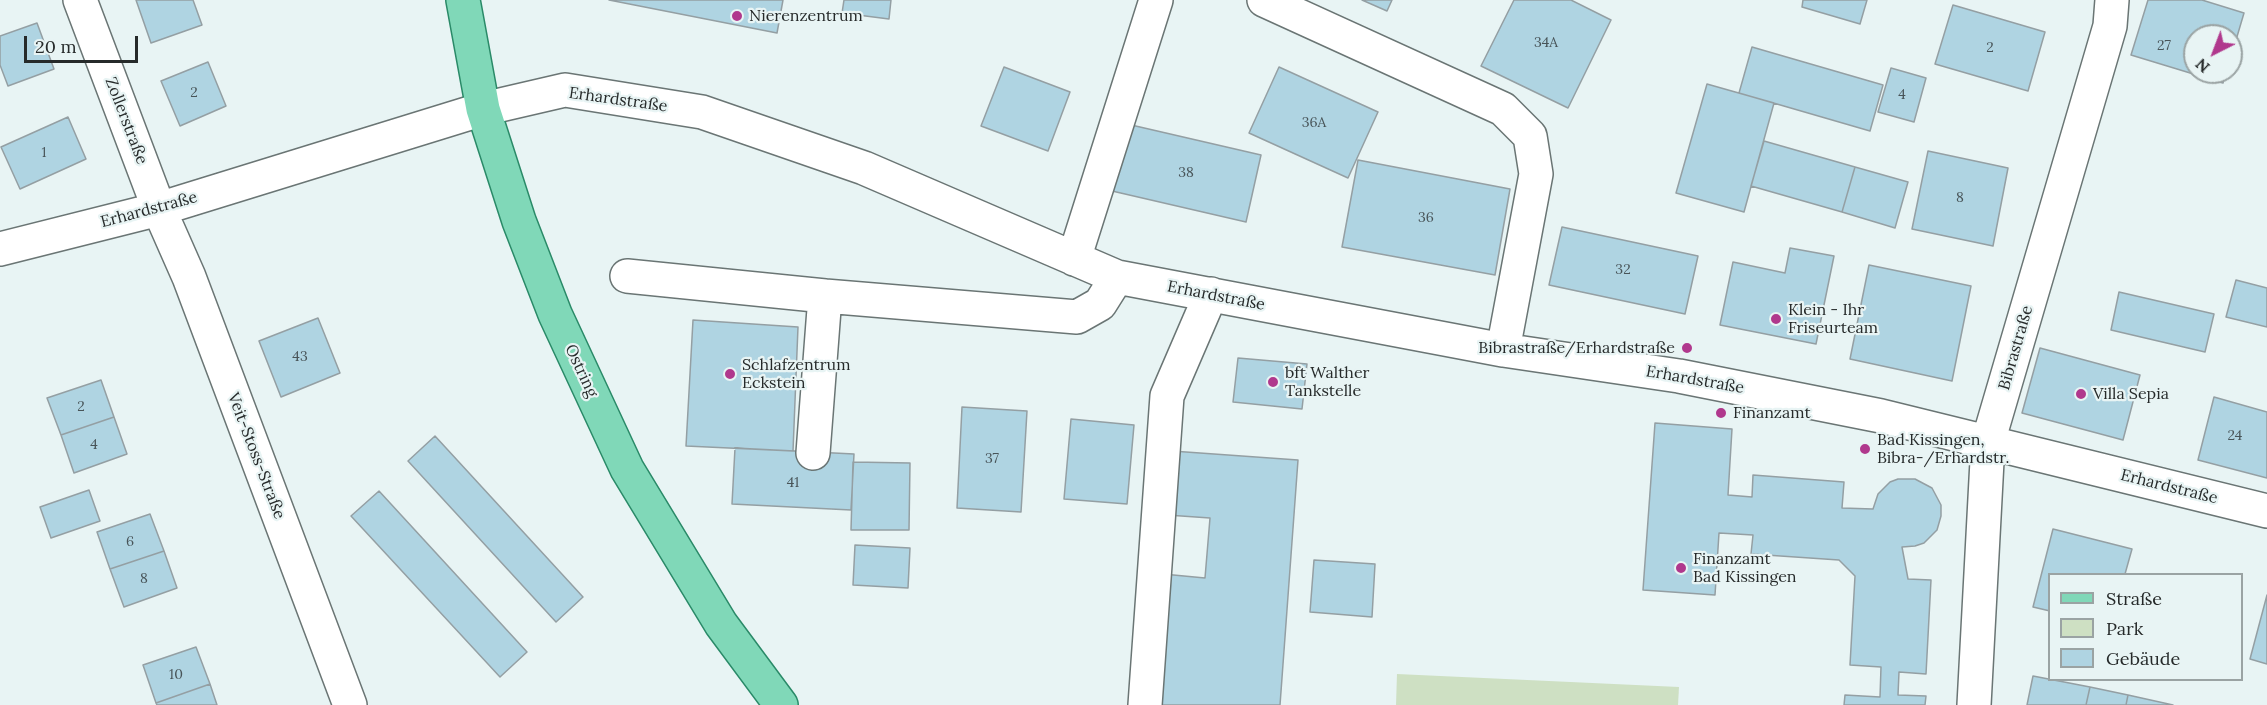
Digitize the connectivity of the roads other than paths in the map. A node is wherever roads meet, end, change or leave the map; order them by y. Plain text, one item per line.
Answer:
1 (80, 0) edge
2 (463, 0) edge
3 (1156, 0) edge
4 (1263, 0) edge
5 (2112, 0) edge
6 (483, 109) junction
7 (159, 209) junction
8 (0, 249) edge
9 (1074, 259) junction
10 (627, 276) dead end
11 (1117, 277) junction
12 (1211, 294) junction
13 (825, 296) junction
14 (1503, 350) junction
15 (1988, 442) junction
16 (813, 453) dead end
17 (2267, 511) edge
18 (350, 705) edge
19 (781, 705) edge
20 (1145, 705) edge
21 (1974, 705) edge

1 - 7 street, Zollerstraße
2 - 6 main road, Ostring
3 - 9 street
4 - 14 street
5 - 15 street, Bibrastraße
6 - 7 street, Erhardstraße
6 - 9 street, Erhardstraße
6 - 19 main road, Ostring
7 - 8 street, Erhardstraße
7 - 18 street, Veit-Stoss-Straße
9 - 11 street, Erhardstraße
10 - 13 street
11 - 12 street, Erhardstraße
11 - 13 street
12 - 14 street, Erhardstraße
12 - 20 street
13 - 16 street
14 - 15 street, Erhardstraße
15 - 17 street, Erhardstraße
15 - 21 street, Bibrastraße

